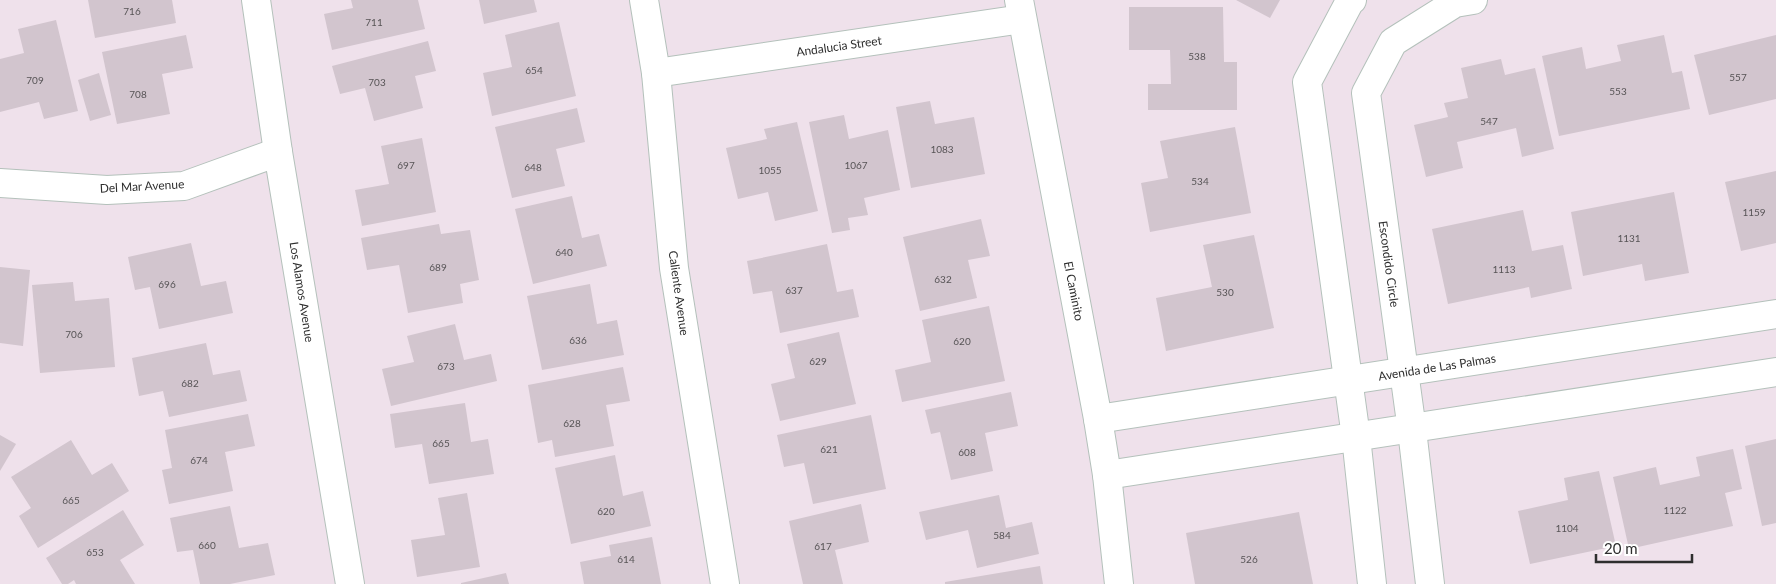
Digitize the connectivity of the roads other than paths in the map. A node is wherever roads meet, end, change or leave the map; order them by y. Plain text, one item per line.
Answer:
1 (256, 0) edge
2 (644, 0) edge
3 (1352, 0) edge
4 (1473, 0) edge
5 (1021, 10) edge
6 (656, 73) junction
7 (278, 152) junction
8 (0, 183) edge
9 (1776, 314) edge
10 (1404, 372) junction
11 (1776, 372) edge
12 (1347, 380) junction
13 (1098, 418) junction
14 (1412, 430) junction
15 (1356, 437) junction
16 (1107, 475) junction
17 (350, 584) edge
18 (725, 584) edge
19 (1119, 584) edge
20 (1372, 584) edge
21 (1430, 584) edge

1 - 7 street, Los Alamos Avenue
2 - 6 street, Caliente Avenue
3 - 12 street
4 - 10 street, Escondido Circle
5 - 6 street, Andalucia Street
5 - 13 street, El Caminito
6 - 18 street, Caliente Avenue
7 - 8 street, Del Mar Avenue
7 - 17 street, Los Alamos Avenue
9 - 10 street, Avenida de Las Palmas
10 - 12 street, Avenida de Las Palmas
10 - 14 street, Escondido Circle
11 - 14 street
12 - 13 street, Avenida de Las Palmas
12 - 15 street
13 - 16 street, El Caminito
14 - 15 street
14 - 21 street, Escondido Circle
15 - 16 street
15 - 20 street
16 - 19 street, El Caminito

